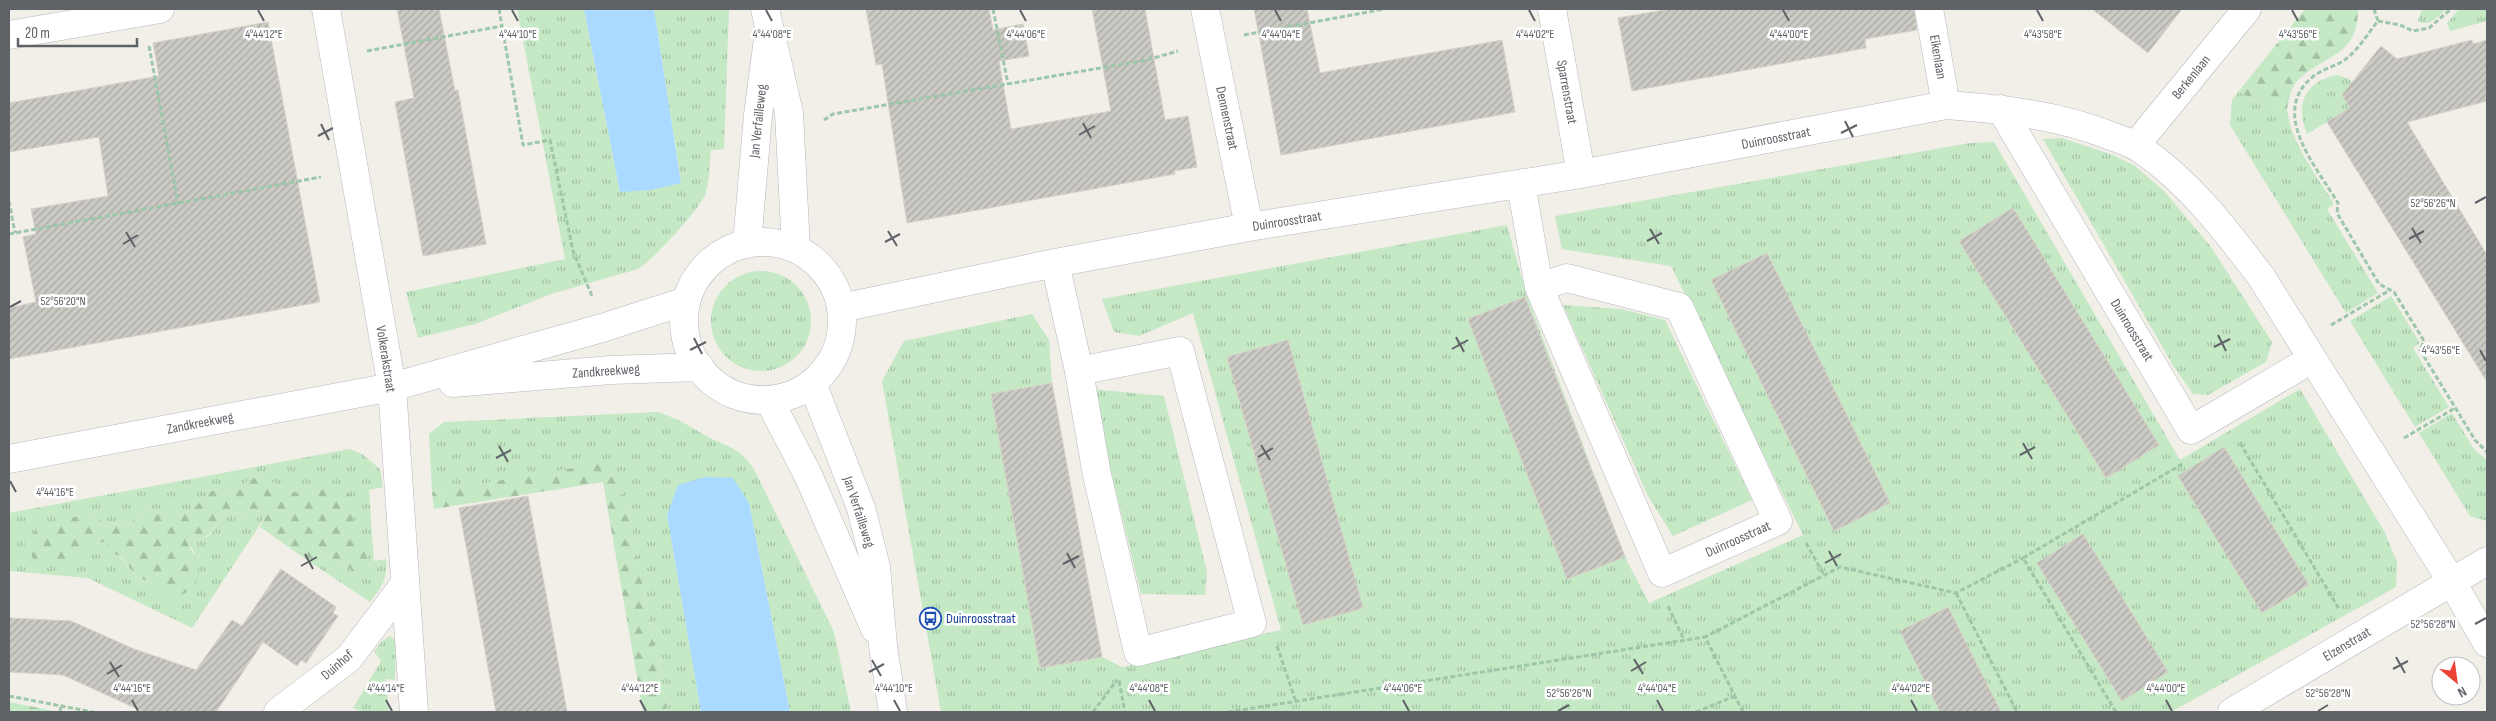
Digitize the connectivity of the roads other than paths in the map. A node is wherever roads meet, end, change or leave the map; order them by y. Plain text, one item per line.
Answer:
1 (326, 9) edge
2 (1204, 9) edge
3 (1552, 9) edge
4 (1929, 9) edge
5 (2247, 9) edge
6 (152, 10) edge
7 (767, 19) edge
8 (9, 35) edge
9 (1946, 105) junction
10 (2001, 109) junction
11 (2135, 146) junction
12 (1582, 174) junction
13 (1521, 184) junction
14 (1249, 226) junction
15 (747, 244) junction
16 (796, 249) junction
17 (1055, 263) junction
18 (1538, 287) junction
19 (686, 301) junction
20 (841, 308) junction
21 (2307, 351) junction
22 (700, 367) junction
23 (1079, 371) junction
24 (812, 383) junction
25 (392, 387) junction
26 (769, 400) junction
27 (9, 459) edge
28 (2487, 561) edge
29 (2452, 582) junction
30 (404, 585) junction
31 (2487, 643) edge
32 (883, 646) junction
33 (278, 712) edge
34 (414, 712) edge
35 (893, 712) edge
36 (2232, 712) edge

1 - 25 street, Volkerakstraat
2 - 14 street, Dennenstraat
3 - 12 street, Sparrenstraat
4 - 9 street, Eikenlaan
5 - 11 street, Berkenlaan
6 - 8 street
7 - 15 street, Jan Verfailleweg
7 - 16 street, Jan Verfailleweg
9 - 10 street, Duinroosstraat
9 - 12 street, Duinroosstraat
10 - 11 street, Duinroosstraat
10 - 21 street, Duinroosstraat
11 - 21 street, Duinroosstraat
12 - 13 street, Duinroosstraat
13 - 14 street, Duinroosstraat
13 - 18 street, Duinroosstraat
14 - 17 street, Duinroosstraat
15 - 16 street
15 - 19 street
16 - 20 street
17 - 20 street, Duinroosstraat
17 - 23 street
18 - 18 street, Duinroosstraat
19 - 22 street
19 - 25 street, Zandkreekweg
20 - 24 street
21 - 29 street, Duinroosstraat
22 - 25 street, Zandkreekweg
22 - 26 street
23 - 23 street
24 - 26 street
24 - 32 street, Jan Verfailleweg
25 - 27 street, Zandkreekweg
25 - 30 street, Volkerakstraat
26 - 32 street, Jan Verfailleweg
28 - 29 street, Elzenstraat
29 - 31 street, Duinroosstraat
29 - 36 street, Elzenstraat
30 - 33 street, Duinhof
30 - 34 street, Volkerakstraat
32 - 35 street, Jan Verfailleweg

